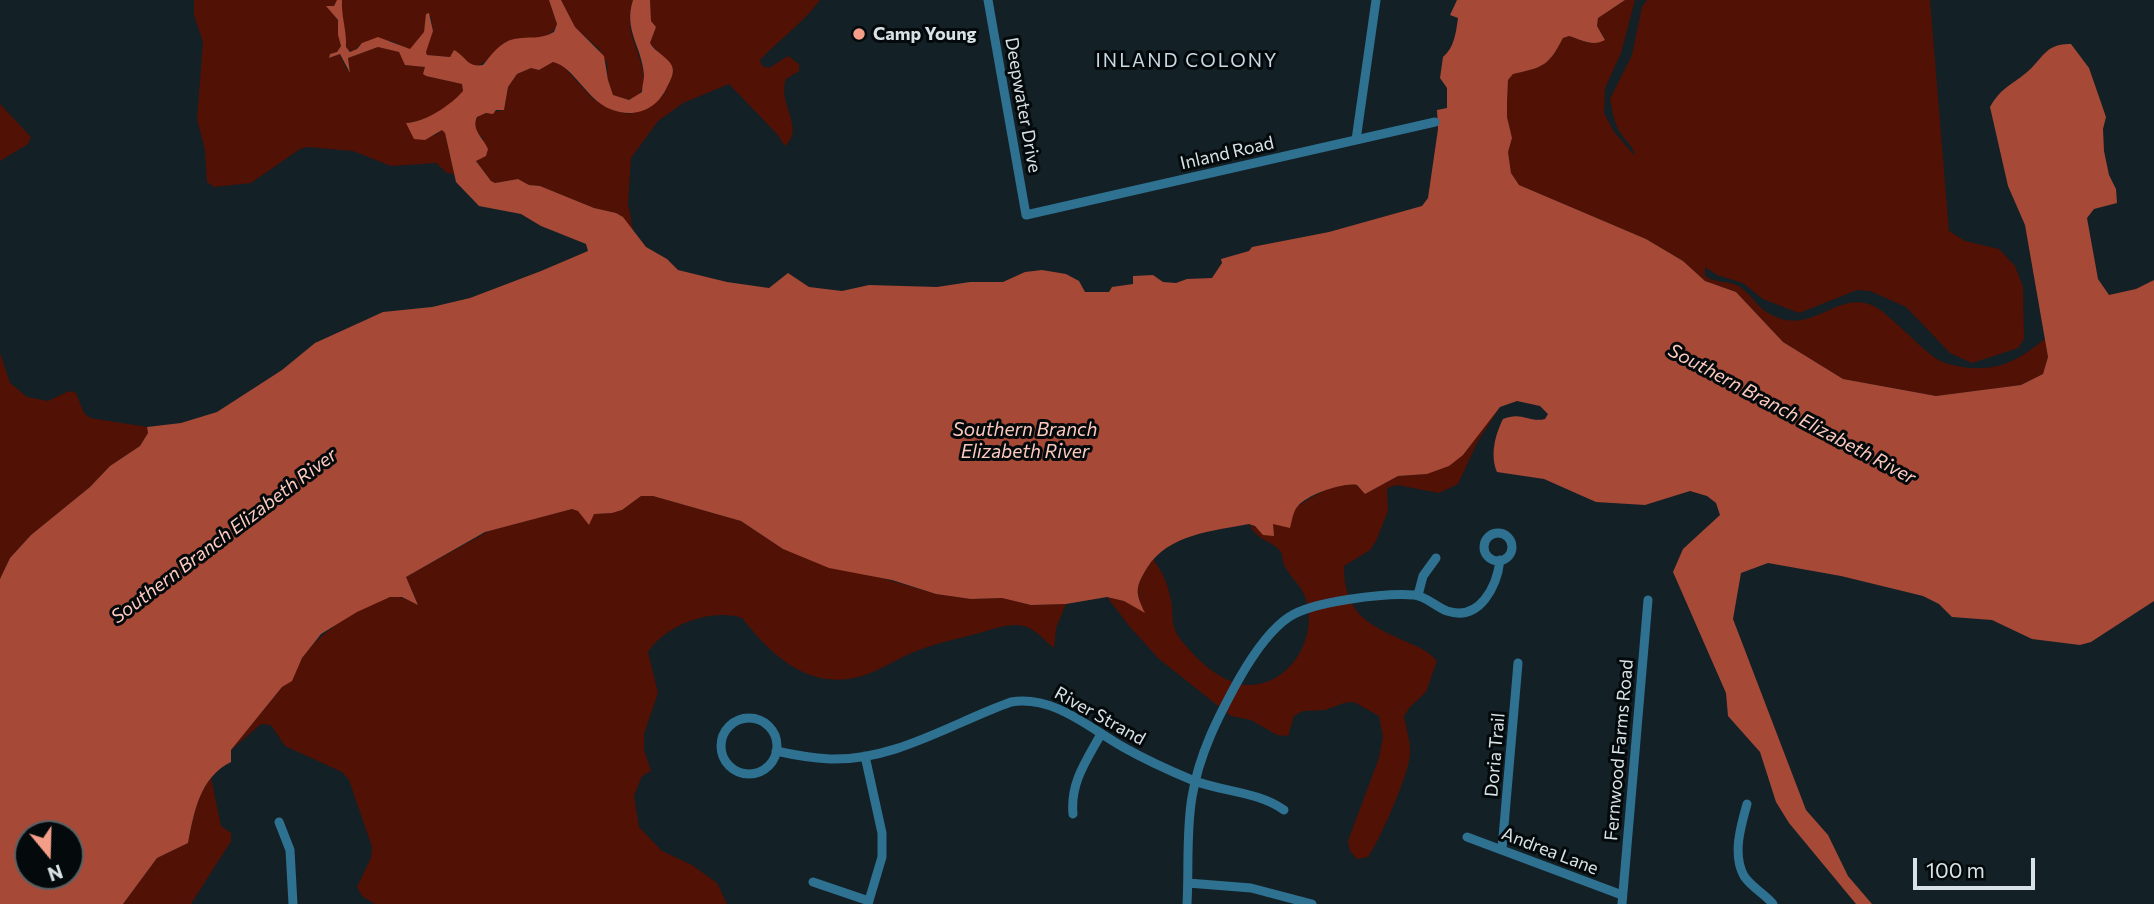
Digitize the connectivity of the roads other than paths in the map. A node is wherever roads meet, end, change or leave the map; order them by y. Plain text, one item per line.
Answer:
1 (988, 0) edge
2 (1376, 0) edge
3 (1435, 122) dead end
4 (1356, 140) junction
5 (1026, 215) joint
6 (1436, 558) dead end
7 (1500, 560) dead end
8 (1418, 595) junction
9 (1648, 600) dead end
10 (1518, 663) dead end
11 (1101, 734) junction
12 (776, 751) junction
13 (866, 756) junction
14 (1195, 781) junction
15 (1747, 804) dead end
16 (1284, 810) dead end
17 (1073, 814) dead end
18 (279, 822) dead end
19 (1467, 837) dead end
20 (1502, 849) junction
21 (813, 882) dead end
22 (1188, 883) junction
23 (1622, 900) edge
24 (869, 902) edge
25 (293, 904) edge
26 (1186, 904) edge
27 (1312, 904) edge
28 (1773, 904) edge

1 - 5 street, Deepwater Drive
2 - 4 street
3 - 4 street, Inland Road
4 - 5 street, Inland Road
6 - 8 street
7 - 8 street
8 - 14 street
9 - 23 street, Fernwood Farms Road
10 - 20 street, Doria Trail
11 - 13 street, River Strand
11 - 14 street, River Strand
11 - 17 street
12 - 12 street
12 - 13 street, River Strand
13 - 24 street
14 - 16 street, River Strand
14 - 22 street
15 - 28 street
18 - 25 street
19 - 20 street, Andrea Lane
20 - 23 street, Andrea Lane
21 - 24 street
22 - 26 street
22 - 27 street

